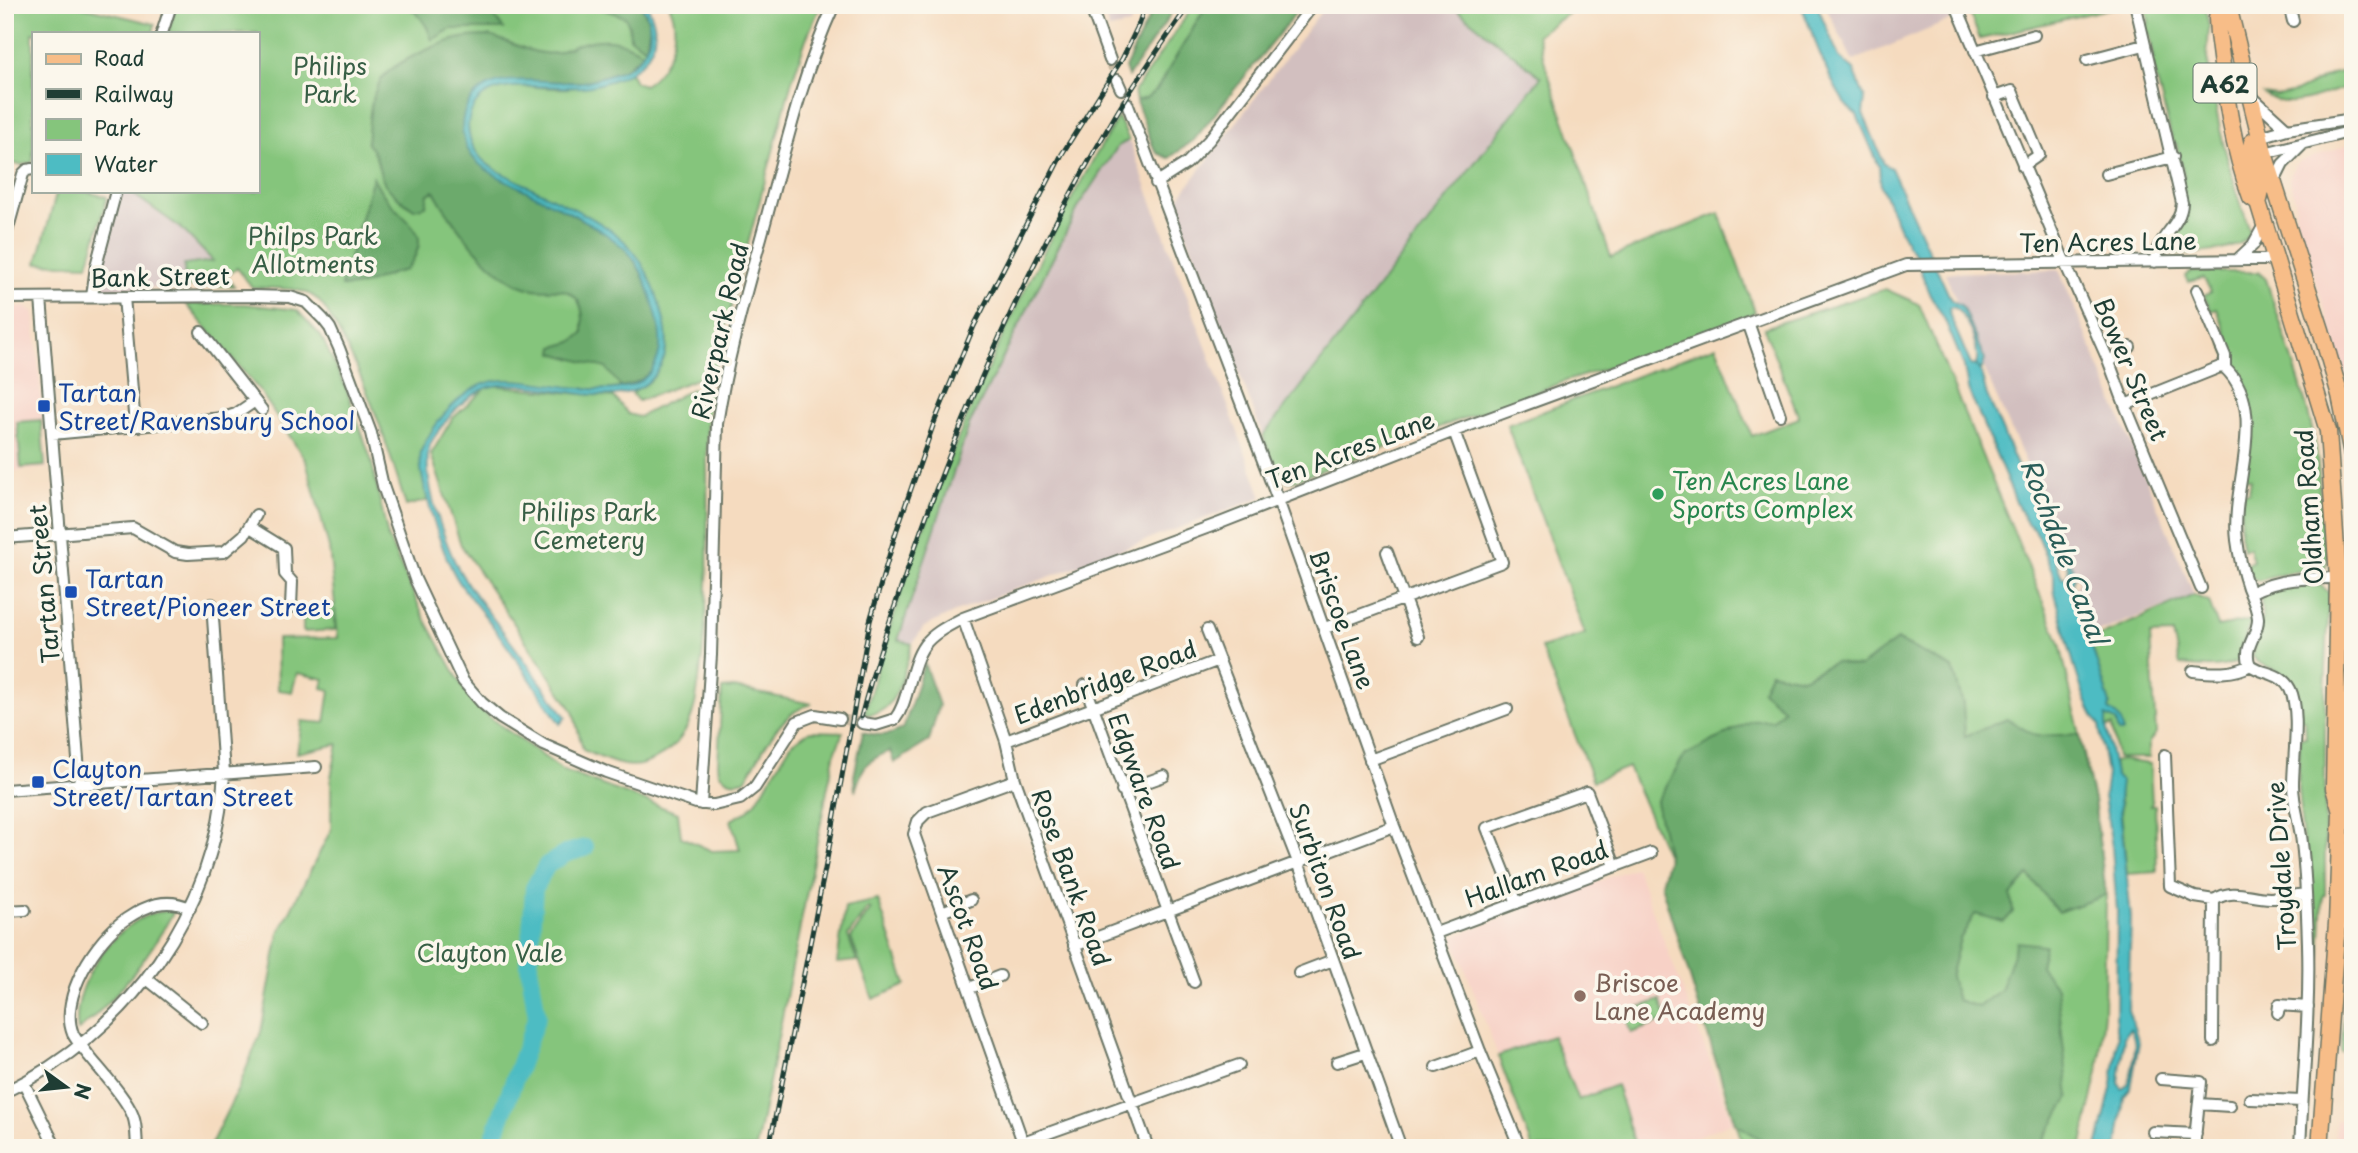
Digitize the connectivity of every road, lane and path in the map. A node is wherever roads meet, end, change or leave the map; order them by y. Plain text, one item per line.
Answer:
1 (171, 5) edge
2 (834, 5) edge
3 (1090, 5) edge
4 (1313, 5) edge
5 (1956, 5) edge
6 (2221, 5) edge
7 (2136, 7) edge
8 (2291, 13) edge
9 (2278, 17) dead end
10 (162, 32) edge
11 (2034, 35) dead end
12 (2144, 45) junction
13 (1975, 51) junction
14 (1110, 60) tunnel mouth
15 (2087, 60) dead end
16 (2251, 95) junction
17 (1994, 97) junction
18 (1127, 103) dead end
19 (2353, 119) edge
20 (2287, 129) junction
21 (2353, 131) edge
22 (2260, 137) junction
23 (2302, 145) junction
24 (2251, 156) junction
25 (2173, 157) junction
26 (2023, 166) junction
27 (28, 172) edge
28 (2106, 174) dead end
29 (2274, 181) junction
30 (1156, 183) junction
31 (116, 192) edge
32 (2265, 223) junction
33 (5, 239) edge
34 (2295, 250) junction
35 (2276, 256) junction
36 (2238, 259) junction
37 (2155, 262) junction
38 (2065, 264) junction
39 (2197, 290) dead end
40 (124, 297) junction
41 (5, 298) edge
42 (41, 298) junction
43 (92, 298) junction
44 (1749, 325) junction
45 (201, 332) dead end
46 (2130, 347) dead end
47 (2109, 362) junction
48 (2225, 368) junction
49 (2125, 405) junction
50 (1780, 415) dead end
51 (135, 425) junction
52 (1454, 431) junction
53 (52, 434) junction
54 (2353, 459) edge
55 (1278, 500) junction
56 (256, 515) dead end
57 (250, 527) junction
58 (60, 533) junction
59 (5, 538) edge
60 (1387, 552) dead end
61 (2348, 577) edge
62 (2201, 588) dead end
63 (2250, 593) junction
64 (1404, 597) junction
65 (212, 604) dead end
66 (290, 607) dead end
67 (963, 618) junction
68 (1325, 628) junction
69 (1208, 630) dead end
70 (1418, 637) dead end
71 (1219, 660) junction
72 (2250, 664) junction
73 (2193, 671) dead end
74 (2353, 676) edge
75 (1084, 685) dead end
76 (1093, 708) junction
77 (1507, 709) dead end
78 (840, 719) tunnel mouth
79 (862, 723) tunnel mouth
80 (2352, 726) edge
81 (1006, 741) junction
82 (2165, 755) dead end
83 (1370, 760) junction
84 (2345, 763) edge
85 (316, 767) dead end
86 (224, 773) junction
87 (1164, 776) dead end
88 (1015, 780) junction
89 (80, 784) junction
90 (5, 790) edge
91 (1122, 791) junction
92 (701, 804) junction
93 (1394, 826) junction
94 (1651, 853) dead end
95 (1298, 862) junction
96 (1615, 866) junction
97 (2305, 894) junction
98 (971, 900) dead end
99 (2214, 900) junction
100 (1517, 902) junction
101 (190, 908) junction
102 (25, 910) dead end
103 (5, 911) edge
104 (942, 912) junction
105 (1167, 912) junction
106 (2345, 923) edge
107 (1436, 933) junction
108 (1074, 946) junction
109 (1333, 960) junction
110 (1299, 973) dead end
111 (1000, 976) dead end
112 (147, 979) junction
113 (1194, 982) dead end
114 (970, 988) junction
115 (2308, 1007) junction
116 (2278, 1013) dead end
117 (202, 1023) dead end
118 (2213, 1041) dead end
119 (81, 1045) junction
120 (1479, 1051) junction
121 (1365, 1053) junction
122 (1338, 1062) dead end
123 (1239, 1065) dead end
124 (1436, 1067) dead end
125 (2161, 1079) dead end
126 (24, 1083) junction
127 (5, 1092) edge
128 (2250, 1099) dead end
129 (2302, 1101) junction
130 (2200, 1104) junction
131 (1132, 1105) junction
132 (2230, 1106) dead end
133 (2153, 1132) dead end
134 (2196, 1134) junction
135 (1024, 1145) edge
136 (55, 1146) edge
137 (1400, 1147) edge
138 (137, 1148) edge
139 (1148, 1148) edge
140 (1520, 1148) edge
141 (2194, 1148) edge
142 (2300, 1148) edge
143 (2320, 1148) edge

1 - 10 street
2 - 92 street, Riverpark Road
3 - 14 street
4 - 30 street
5 - 13 street, Bower Street
6 - 16 highway, Oldham Road / A62
6 - 24 highway, Oldham Road / A62
7 - 12 street
8 - 9 street
11 - 13 street
12 - 15 street
12 - 25 street
13 - 17 street, Bower Street
16 - 20 street
16 - 22 highway, Oldham Road / A62
17 - 26 street, Bower Street
17 - 26 street
18 - 30 street, Briscoe Lane
19 - 20 street
20 - 22 street
21 - 23 street
22 - 24 highway, Oldham Road / A62
23 - 24 street
23 - 29 street
24 - 29 highway, Oldham Road / A62
24 - 32 highway, Oldham Road
25 - 28 street
25 - 37 street
26 - 38 street, Bower Street
27 - 33 street
29 - 34 highway, Oldham Road / A62
30 - 55 street, Briscoe Lane
31 - 43 street
32 - 35 highway, Oldham Road
32 - 36 street
34 - 35 highway
34 - 54 highway, Oldham Road / A62
35 - 36 street, Ten Acres Lane
35 - 61 highway, Oldham Road
36 - 37 street, Ten Acres Lane
37 - 38 street, Ten Acres Lane
38 - 44 street, Ten Acres Lane
38 - 47 street, Bower Street
39 - 48 street
40 - 43 street, Bank Street
40 - 51 street
40 - 92 street, Bank Street
41 - 42 street, Bank Street
42 - 43 street, Bank Street
42 - 53 street, Tartan Street
44 - 50 street
44 - 52 street, Ten Acres Lane
45 - 51 street
46 - 47 street
47 - 49 street, Bower Street
48 - 49 street
48 - 63 street
49 - 62 street, Bower Street
51 - 53 street
52 - 55 street, Ten Acres Lane
52 - 64 street
53 - 58 street, Tartan Street
55 - 67 street, Ten Acres Lane
55 - 68 street, Briscoe Lane
56 - 57 street
57 - 58 street
57 - 66 street
58 - 59 street
58 - 89 street, Tartan Street
60 - 64 street
61 - 63 street
61 - 84 highway, Oldham Road
63 - 72 street
64 - 68 street
64 - 70 street
65 - 86 street
67 - 79 street, Ten Acres Lane
67 - 81 street, Rose Bank Road
68 - 83 street, Briscoe Lane
69 - 71 street, Surbiton Road
71 - 76 street, Edenbridge Road
71 - 95 street, Surbiton Road
72 - 73 street
72 - 97 street, Troydale Drive
74 - 80 highway, Oldham Road
75 - 76 street, Edgware Road
76 - 81 street, Edenbridge Road
76 - 91 street, Edgware Road
77 - 83 street
78 - 92 street
80 - 84 highway, Oldham Road
81 - 88 street, Rose Bank Road
82 - 99 street
83 - 93 street, Briscoe Lane
84 - 106 highway, Oldham Road
85 - 86 street
86 - 89 street
86 - 101 street
87 - 91 street
88 - 104 street, Ascot Road
88 - 108 street, Rose Bank Road
89 - 90 street
91 - 105 street, Edgware Road
93 - 95 street
93 - 107 street, Briscoe Lane
94 - 96 street, Hallam Road
95 - 105 street
95 - 109 street, Surbiton Road
96 - 100 street, Hallam Road
96 - 100 street
97 - 99 street
97 - 115 street, Troydale Drive
98 - 104 street
99 - 118 street
100 - 107 street, Hallam Road
101 - 112 street
101 - 119 street
102 - 103 street
104 - 114 street, Ascot Road
105 - 108 street
105 - 113 street, Edgware Road
106 - 143 highway, Oldham Road
107 - 120 street, Briscoe Lane
108 - 131 street, Rose Bank Road
109 - 110 street
109 - 121 street, Surbiton Road
111 - 114 street
112 - 117 street
112 - 119 street
114 - 135 street, Ascot Road
115 - 116 street
115 - 129 street, Troydale Drive
119 - 126 street
119 - 138 street
120 - 124 street
120 - 140 street, Briscoe Lane
121 - 122 street
121 - 137 street, Surbiton Road
123 - 131 street
125 - 130 street
126 - 127 street
126 - 136 street
128 - 129 street
129 - 142 street, Troydale Drive
130 - 132 street
130 - 134 street
131 - 135 street
131 - 139 street, Rose Bank Road
133 - 134 street
134 - 141 street

